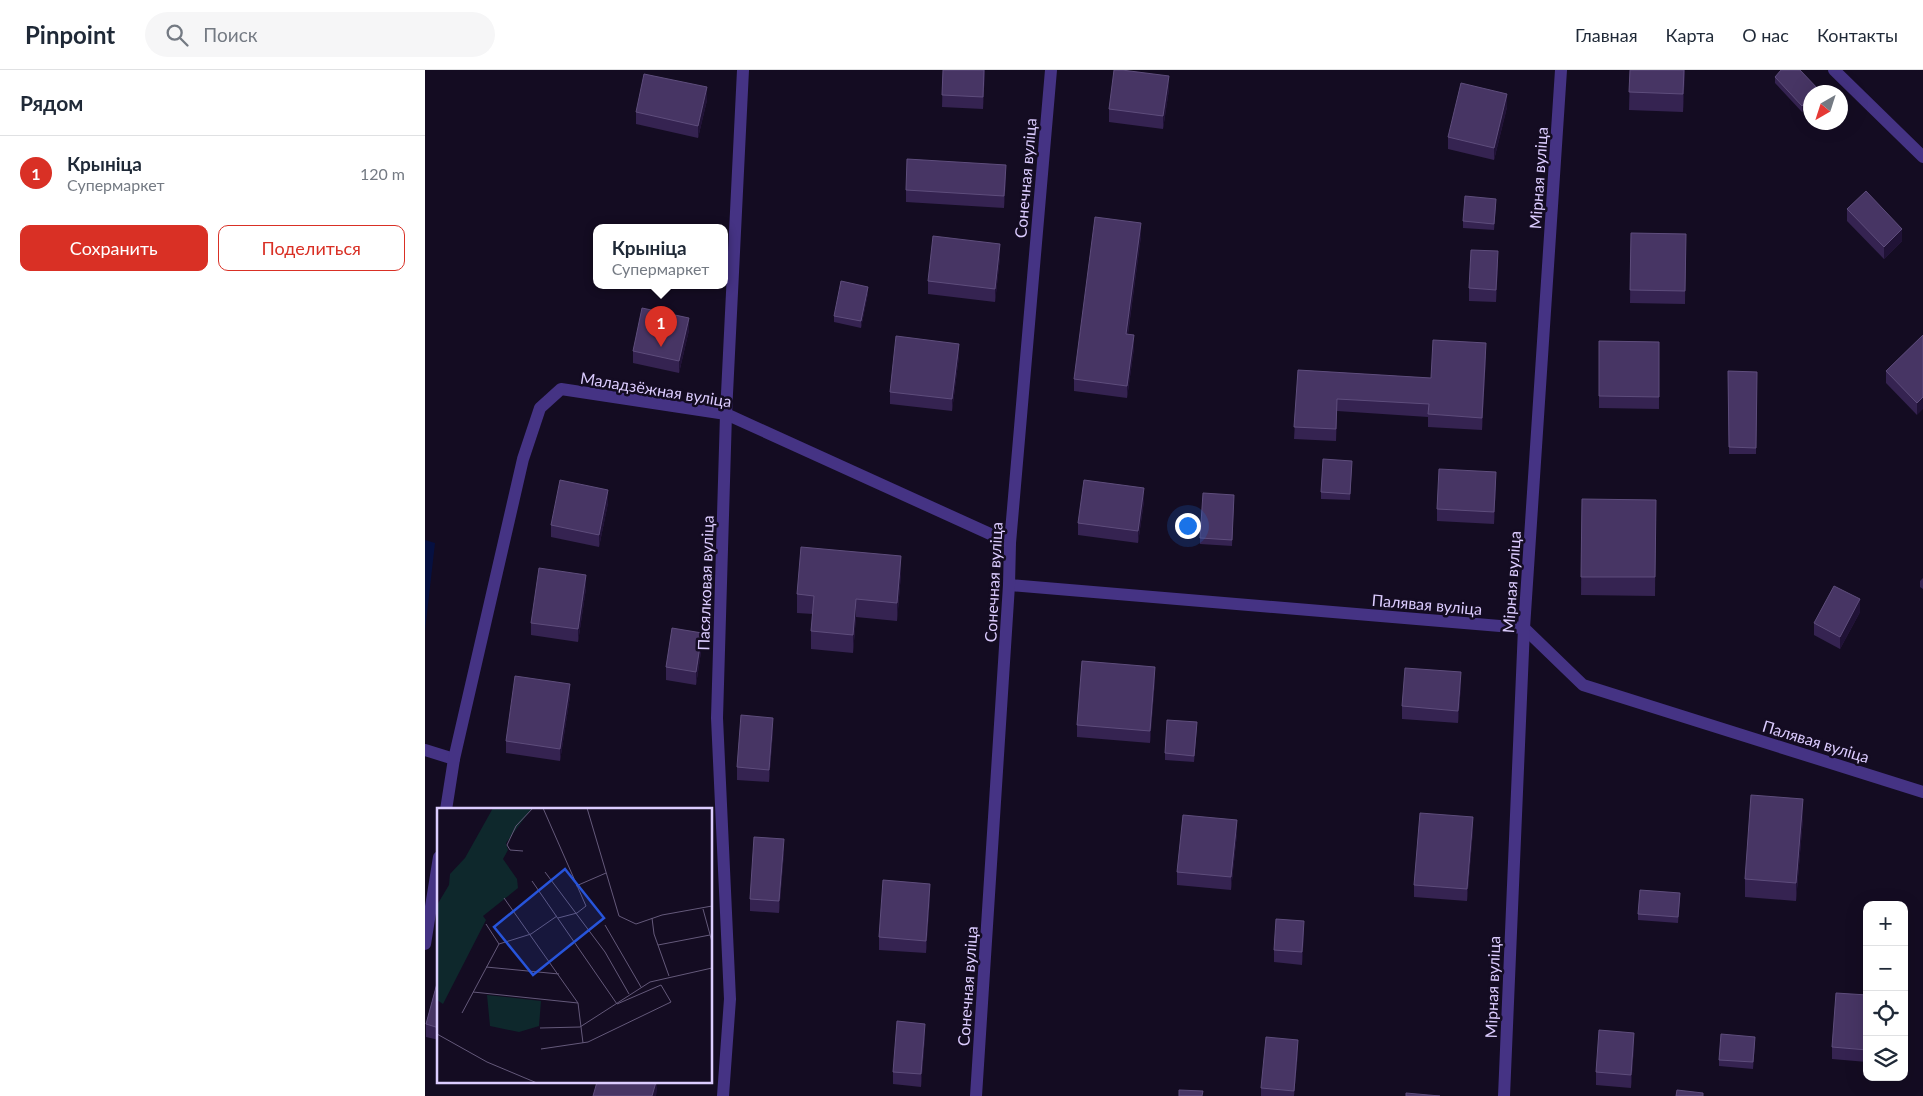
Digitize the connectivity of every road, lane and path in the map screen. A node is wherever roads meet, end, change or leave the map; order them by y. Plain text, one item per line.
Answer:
1 (743, 70) edge
2 (1051, 70) edge
3 (1561, 70) edge
4 (1834, 70) edge
5 (1923, 157) edge
6 (726, 414) junction
7 (1010, 542) junction
8 (1009, 586) junction
9 (1524, 628) junction
10 (425, 750) edge
11 (454, 759) junction
12 (1923, 792) edge
13 (446, 808) edge
14 (437, 869) edge
15 (425, 944) edge
16 (723, 1096) edge
17 (976, 1096) edge
18 (1504, 1096) edge

1 - 6 street, Пасялковая вуліца
2 - 7 street, Сонечная вуліца
3 - 9 street, Мірная вуліца
4 - 5 street
6 - 7 street, Маладзёжная вуліца
6 - 11 street, Маладзёжная вуліца
6 - 16 street, Пасялковая вуліца
7 - 8 street, Сонечная вуліца
8 - 9 street, Палявая вуліца
8 - 17 street, Сонечная вуліца
9 - 12 street, Палявая вуліца
9 - 18 street, Мірная вуліца
10 - 11 street
11 - 13 street, Маладзёжная вуліца
14 - 15 street

